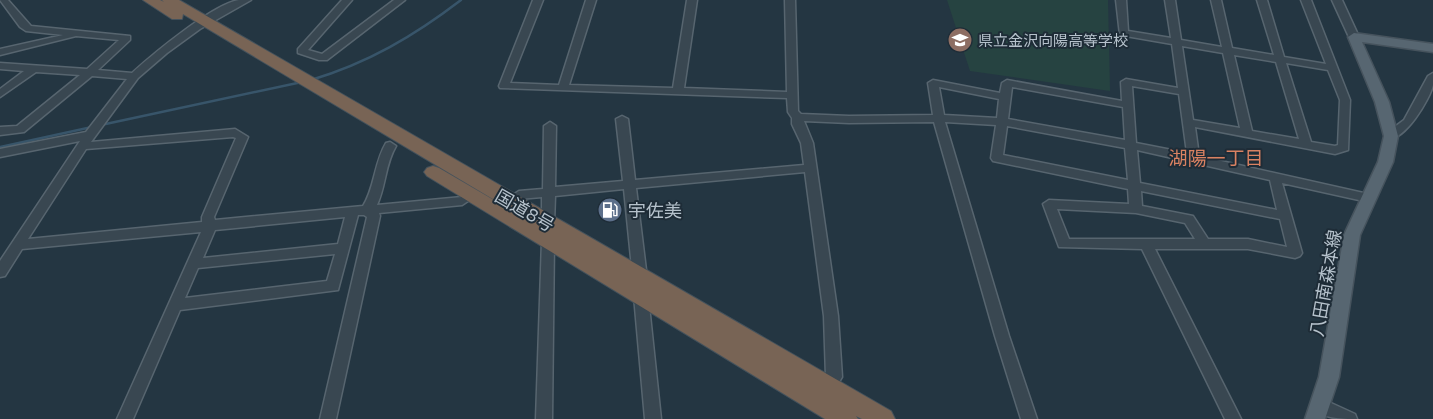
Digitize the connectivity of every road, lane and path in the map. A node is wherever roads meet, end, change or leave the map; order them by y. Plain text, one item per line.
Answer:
1 (3, 0) edge
2 (150, 0) edge
3 (169, 0) edge
4 (245, 0) edge
5 (347, 0) edge
6 (400, 0) edge
7 (538, 0) edge
8 (591, 0) edge
9 (692, 0) edge
10 (790, 0) edge
11 (1121, 0) edge
12 (1170, 0) edge
13 (1216, 0) edge
14 (1262, 0) edge
15 (1306, 0) edge
16 (1337, 0) edge
17 (201, 25) junction
18 (85, 34) junction
19 (1354, 37) junction
20 (1176, 42) junction
21 (1433, 48) edge
22 (1228, 51) junction
23 (0, 52) edge
24 (1280, 59) junction
25 (0, 66) edge
26 (34, 68) junction
27 (1332, 68) junction
28 (90, 72) junction
29 (134, 76) junction
30 (1433, 76) edge
31 (297, 83) junction
32 (563, 88) junction
33 (678, 92) junction
34 (1184, 92) junction
35 (0, 94) edge
36 (791, 95) junction
37 (1005, 97) junction
38 (1128, 105) junction
39 (798, 117) junction
40 (622, 119) dead end
41 (939, 119) junction
42 (1002, 122) junction
43 (1188, 122) junction
44 (550, 126) dead end
45 (93, 130) junction
46 (0, 131) edge
47 (1247, 133) junction
48 (1392, 135) junction
49 (1306, 144) junction
50 (82, 146) junction
51 (390, 146) junction
52 (1131, 147) junction
53 (0, 153) edge
54 (1194, 160) junction
55 (810, 168) junction
56 (1275, 178) junction
57 (630, 185) junction
58 (1134, 185) junction
59 (549, 192) junction
60 (519, 195) dead end
61 (1368, 198) junction
62 (462, 201) dead end
63 (1136, 209) junction
64 (368, 210) junction
65 (353, 212) junction
66 (1285, 216) junction
67 (211, 224) junction
68 (548, 232) junction
69 (1146, 244) junction
70 (1204, 244) junction
71 (18, 245) junction
72 (343, 248) junction
73 (192, 264) junction
74 (0, 272) edge
75 (640, 287) junction
76 (174, 305) junction
77 (834, 377) dead end
78 (1317, 412) edge
79 (125, 419) edge
80 (328, 419) edge
81 (544, 419) edge
82 (653, 419) edge
83 (846, 419) edge
84 (882, 419) edge
85 (1029, 419) edge
86 (1233, 419) edge
87 (1349, 419) edge

1 - 18 street
2 - 17 highway, 国道8号
3 - 17 highway, 国道8号
4 - 17 street
5 - 6 street
7 - 32 street
8 - 32 street
9 - 33 street
10 - 36 street
11 - 20 street
12 - 20 street
13 - 22 street
14 - 24 street
15 - 27 street
16 - 19 street
17 - 29 street
17 - 31 highway, 国道8号
18 - 23 street
18 - 28 street
19 - 21 main road
19 - 48 main road, 八田南森本線
20 - 22 street
20 - 34 street
22 - 24 street
22 - 47 street
24 - 27 street
24 - 49 street
25 - 26 street
26 - 28 street
26 - 35 street
27 - 49 street
28 - 29 street
28 - 46 street
29 - 45 street
30 - 48 street
31 - 51 highway, 国道8号
31 - 68 highway, 国道8号
32 - 33 street
33 - 36 street
34 - 38 street
34 - 43 street
36 - 39 street
37 - 38 street
37 - 41 street
37 - 42 street
38 - 52 street
39 - 41 street
39 - 55 street
40 - 57 street
41 - 42 street
41 - 85 street
42 - 52 street
42 - 58 street
43 - 47 street
43 - 54 street
44 - 59 street
45 - 50 street
45 - 53 street
47 - 49 street
48 - 61 main road, 八田南森本線
50 - 67 street
50 - 71 street
51 - 64 street
51 - 68 highway, 国道8号
52 - 54 street
52 - 58 street
54 - 56 street
55 - 57 street
55 - 77 street
56 - 61 street
56 - 66 street
57 - 59 street
57 - 75 street
58 - 63 street
58 - 66 street
59 - 60 street
59 - 68 street
61 - 78 main road, 八田南森本線
62 - 64 street
63 - 69 street
63 - 70 street
64 - 65 street
64 - 80 street
65 - 67 street
65 - 72 street
66 - 70 street
67 - 71 street
67 - 73 street
68 - 75 highway, 国道8号
68 - 81 street
69 - 70 street
69 - 86 street
71 - 74 street
72 - 73 street
72 - 76 street
73 - 76 street
75 - 82 street
75 - 83 highway, 国道8号
75 - 84 highway, 国道8号
76 - 79 street
78 - 87 street

